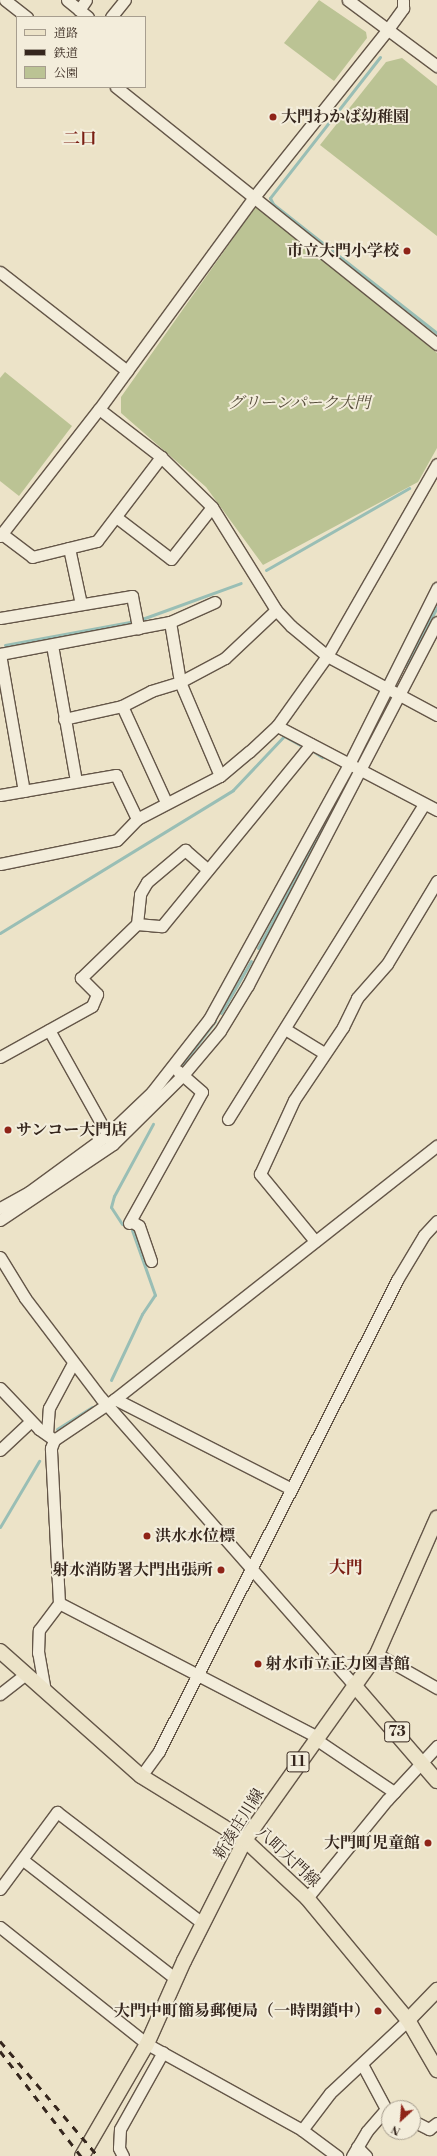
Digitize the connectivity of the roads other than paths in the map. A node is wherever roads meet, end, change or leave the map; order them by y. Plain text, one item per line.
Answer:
1 (5, 0) edge
2 (67, 0) edge
3 (86, 0) edge
4 (125, 0) edge
5 (348, 0) edge
6 (403, 0) edge
7 (79, 10) junction
8 (26, 16) edge
9 (87, 16) edge
10 (112, 16) edge
11 (388, 29) junction
12 (437, 66) edge
13 (117, 88) edge
14 (254, 197) junction
15 (0, 272) edge
16 (437, 344) edge
17 (127, 371) junction
18 (99, 409) junction
19 (161, 457) junction
20 (437, 464) edge
21 (212, 507) junction
22 (116, 517) junction
23 (1, 535) edge
24 (69, 548) junction
25 (437, 588) edge
26 (215, 602) dead end
27 (81, 604) junction
28 (276, 610) junction
29 (0, 618) edge
30 (170, 622) junction
31 (437, 622) edge
32 (138, 628) junction
33 (52, 645) junction
34 (0, 654) edge
35 (327, 656) junction
36 (180, 682) junction
37 (387, 688) junction
38 (400, 696) junction
39 (122, 706) junction
40 (437, 715) edge
41 (64, 719) junction
42 (277, 726) junction
43 (311, 744) junction
44 (349, 764) junction
45 (361, 770) junction
46 (220, 776) junction
47 (76, 781) junction
48 (24, 791) junction
49 (0, 795) edge
50 (166, 802) junction
51 (424, 804) junction
52 (437, 810) edge
53 (137, 819) junction
54 (0, 864) edge
55 (208, 870) junction
56 (437, 881) edge
57 (137, 924) junction
58 (285, 1029) junction
59 (49, 1030) junction
60 (324, 1053) junction
61 (0, 1057) edge
62 (173, 1067) junction
63 (183, 1076) junction
64 (228, 1119) dead end
65 (110, 1140) junction
66 (437, 1146) edge
67 (0, 1208) edge
68 (0, 1220) edge
69 (437, 1221) edge
70 (314, 1242) junction
71 (0, 1257) edge
72 (151, 1261) dead end
73 (73, 1363) junction
74 (0, 1388) edge
75 (111, 1402) junction
76 (31, 1420) junction
77 (51, 1437) junction
78 (0, 1450) edge
79 (290, 1488) junction
80 (437, 1518) edge
81 (250, 1566) junction
82 (59, 1603) junction
83 (0, 1651) edge
84 (377, 1654) junction
85 (196, 1673) junction
86 (26, 1674) junction
87 (354, 1685) junction
88 (437, 1688) edge
89 (45, 1691) junction
90 (0, 1694) edge
91 (315, 1737) junction
92 (437, 1746) edge
93 (424, 1762) junction
94 (141, 1776) junction
95 (437, 1781) edge
96 (394, 1792) junction
97 (246, 1840) junction
98 (23, 1860) junction
99 (0, 1889) edge
100 (307, 1898) junction
101 (202, 1923) junction
102 (0, 1927) edge
103 (176, 1979) junction
104 (437, 1990) edge
105 (408, 2020) junction
106 (147, 2044) junction
107 (163, 2052) junction
108 (362, 2064) junction
109 (437, 2070) edge
110 (383, 2100) edge
111 (381, 2118) edge
112 (437, 2123) edge
113 (421, 2125) edge
114 (302, 2130) junction
115 (355, 2151) edge
116 (82, 2156) edge
117 (123, 2156) edge
118 (337, 2156) edge
119 (366, 2156) edge

1 - 8 street
2 - 7 street
3 - 7 street
4 - 10 street
5 - 11 street
6 - 11 street
7 - 9 street
11 - 12 street
11 - 14 street
13 - 14 street
14 - 16 street
14 - 17 street
15 - 17 street
17 - 18 street
18 - 19 street
18 - 23 street
19 - 21 street
19 - 22 street
20 - 35 street
21 - 22 street
21 - 28 street
22 - 24 street
23 - 24 street
24 - 27 street
25 - 37 street
26 - 30 street
27 - 29 street
27 - 32 street
28 - 35 street
28 - 36 street
30 - 32 street
30 - 36 street
31 - 38 street
32 - 33 street
33 - 34 street
33 - 41 street
34 - 48 street
35 - 37 street
35 - 42 street
36 - 39 street
36 - 46 street
37 - 38 street
37 - 44 street
38 - 40 street
38 - 45 street
39 - 41 street
39 - 50 street
41 - 47 street
42 - 43 street
42 - 46 street
43 - 44 street
43 - 55 street
44 - 45 street
44 - 62 street
45 - 51 street
45 - 63 street
46 - 50 street
47 - 48 street
47 - 53 street
48 - 49 street
50 - 53 street
51 - 52 street
51 - 58 street
53 - 54 street
55 - 57 street
55 - 57 street
56 - 60 street
57 - 59 street
58 - 60 street
58 - 64 street
59 - 61 street
59 - 65 street
60 - 70 street
62 - 63 street
62 - 65 street
63 - 65 street
63 - 72 street
65 - 67 street
65 - 68 street
66 - 70 street
69 - 79 street
70 - 75 street
71 - 73 street
73 - 75 street
73 - 77 street
74 - 76 street
75 - 77 street
75 - 79 street
75 - 81 street
76 - 77 street
76 - 78 street
77 - 82 street
79 - 81 street
80 - 84 main road, 新湊庄川線 / 11
81 - 85 street
81 - 87 street
82 - 85 street
82 - 89 street
83 - 86 main road, 八町大門線
84 - 87 main road, 新湊庄川線 / 11
84 - 88 street
85 - 91 street
85 - 94 street
86 - 89 main road, 八町大門線
86 - 90 street
87 - 91 main road, 新湊庄川線 / 11
87 - 93 main road, 73
89 - 94 main road, 八町大門線
91 - 96 street
91 - 97 main road, 新湊庄川線 / 11
92 - 93 street
93 - 95 main road, 73
93 - 96 street
94 - 97 main road, 八町大門線
96 - 100 street
97 - 100 main road, 八町大門線
97 - 101 main road, 新湊庄川線 / 11
98 - 99 street
98 - 101 street
98 - 103 street
100 - 105 main road, 八町大門線
101 - 103 main road, 新湊庄川線 / 11
102 - 106 street
103 - 106 main road, 新湊庄川線 / 11
104 - 105 main road
105 - 108 street
105 - 109 main road, 八町大門線
106 - 107 street
106 - 116 main road, 新湊庄川線 / 11
107 - 114 street
107 - 117 street
108 - 110 street
108 - 114 street
111 - 115 street
112 - 113 street
114 - 118 street
115 - 119 street

